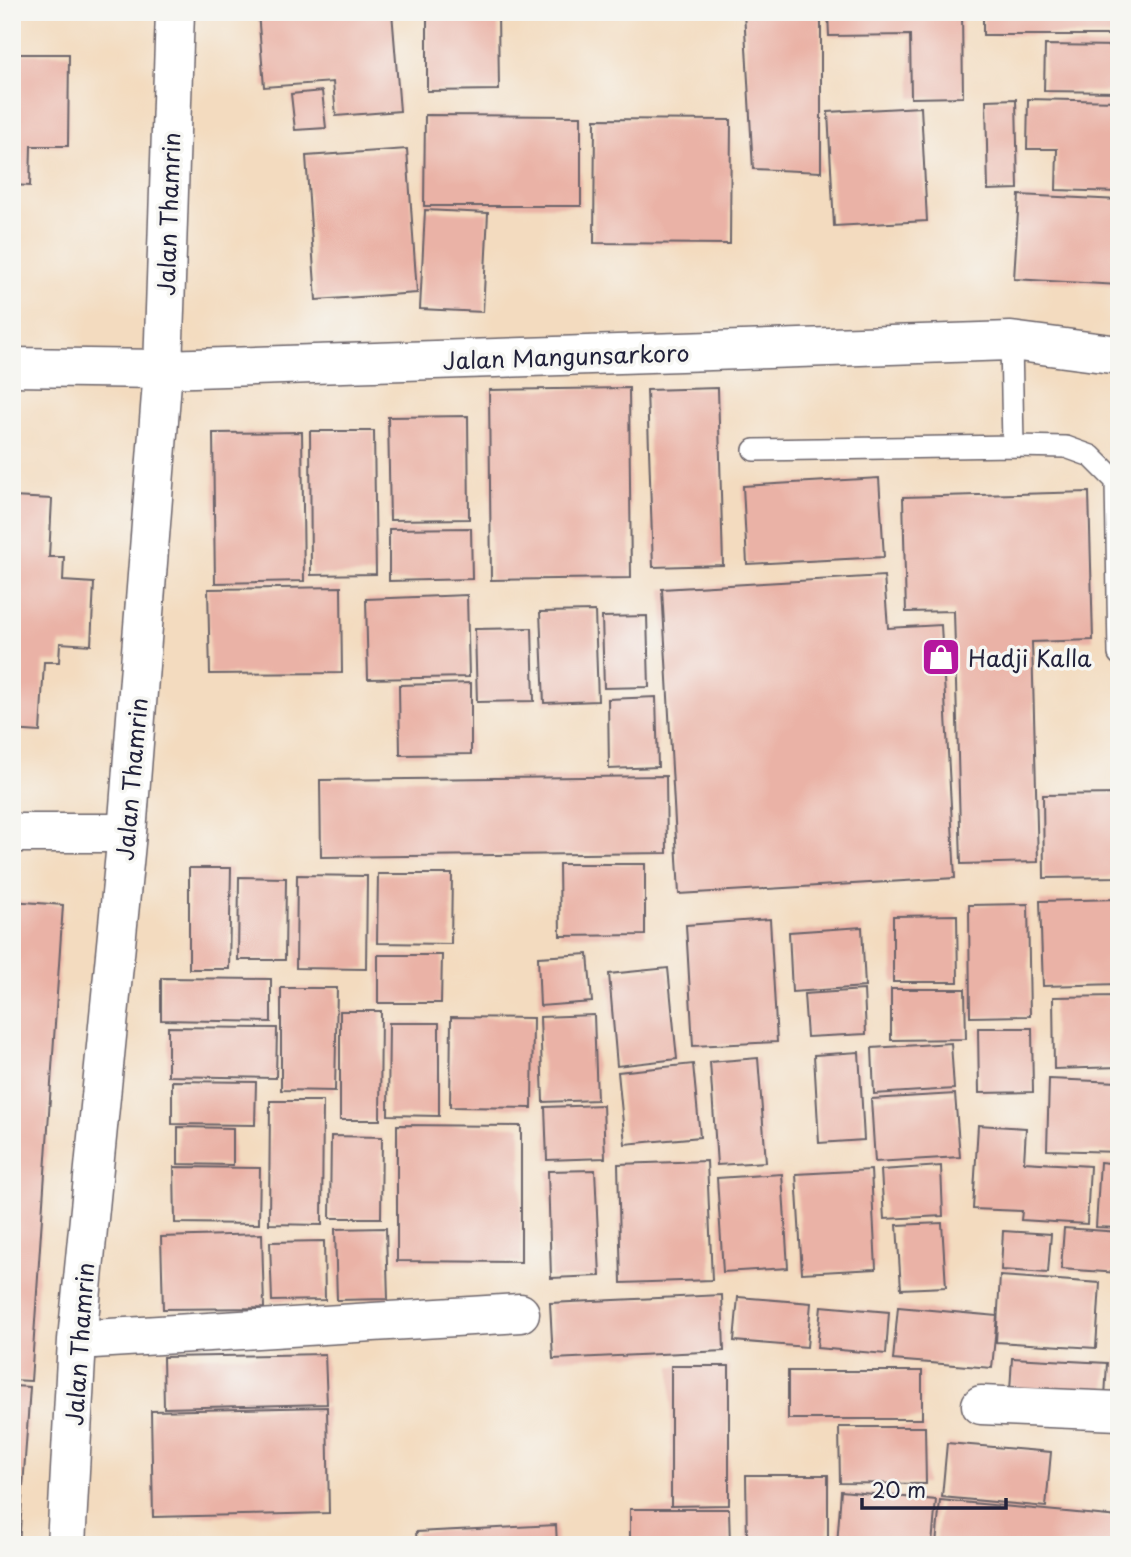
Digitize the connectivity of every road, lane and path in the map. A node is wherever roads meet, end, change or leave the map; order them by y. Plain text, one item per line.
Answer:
1 (174, 12) edge
2 (1011, 341) junction
3 (1119, 355) edge
4 (12, 367) edge
5 (163, 369) junction
6 (1013, 446) junction
7 (754, 450) dead end
8 (1119, 654) edge
9 (12, 833) edge
10 (127, 833) junction
11 (520, 1313) dead end
12 (77, 1340) junction
13 (981, 1405) dead end
14 (1119, 1411) edge
15 (66, 1545) edge

1 - 5 street, Jalan Thamrin
2 - 3 street, Jalan Mangunsarkoro
2 - 5 street, Jalan Mangunsarkoro
2 - 6 lane
4 - 5 street, Jalan Mangunsarkoro
5 - 10 street, Jalan Thamrin
6 - 7 lane
6 - 8 lane
9 - 10 street
10 - 12 street, Jalan Thamrin
11 - 12 street
12 - 15 street, Jalan Thamrin
13 - 14 street

